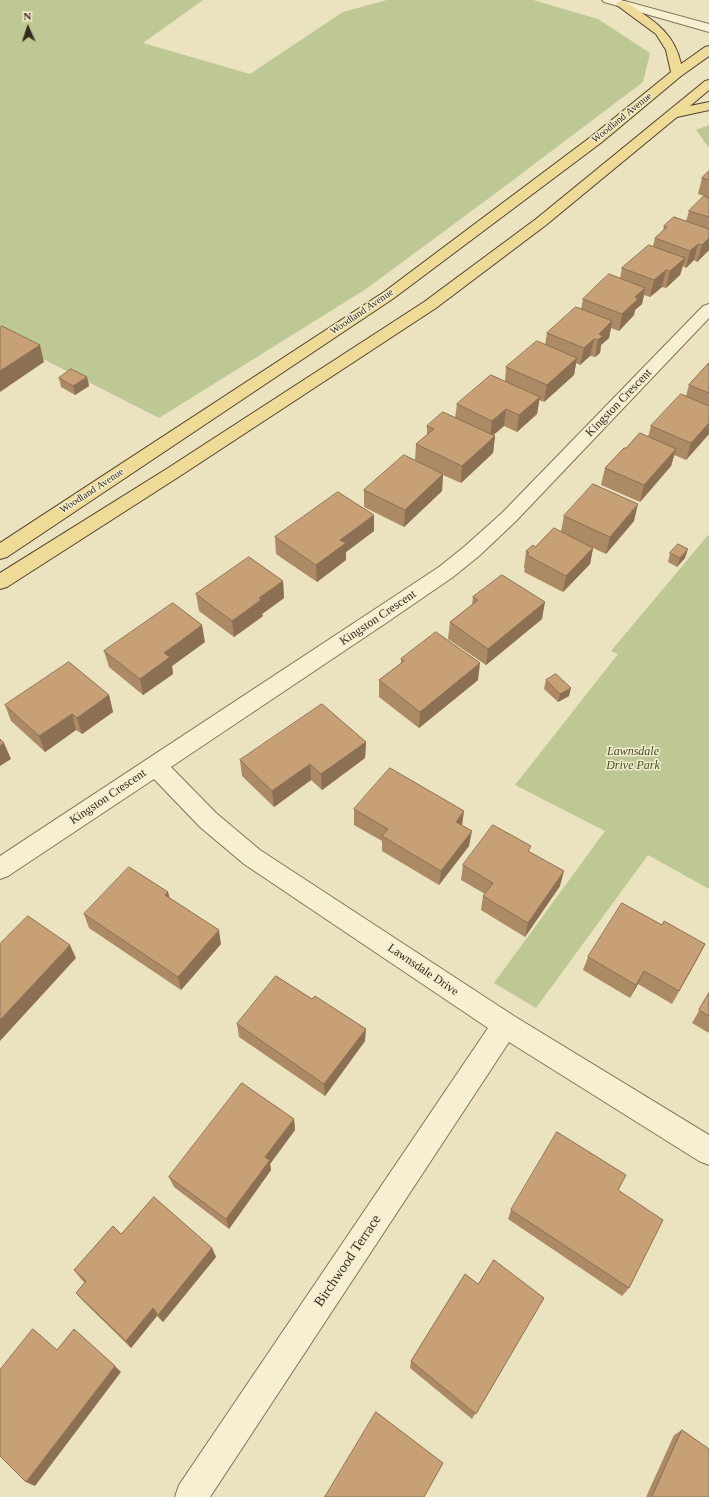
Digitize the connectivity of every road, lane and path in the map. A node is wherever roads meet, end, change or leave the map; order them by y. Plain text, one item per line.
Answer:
1 (608, 0) edge
2 (622, 4) junction
3 (709, 28) edge
4 (709, 50) edge
5 (677, 73) junction
6 (709, 84) edge
7 (709, 106) edge
8 (672, 114) junction
9 (709, 309) edge
10 (0, 552) edge
11 (0, 582) edge
12 (155, 765) junction
13 (0, 869) edge
14 (505, 1025) junction
15 (709, 1151) edge
16 (191, 1497) edge

1 - 2 street
2 - 3 street
2 - 5 main road
4 - 5 main road, Woodland Avenue
5 - 10 main road, Woodland Avenue
6 - 8 main road
7 - 8 main road
8 - 11 main road
9 - 12 street, Kingston Crescent
12 - 13 street, Kingston Crescent
12 - 14 street, Lawnsdale Drive
14 - 15 street, Lawnsdale Drive
14 - 16 street, Birchwood Terrace

